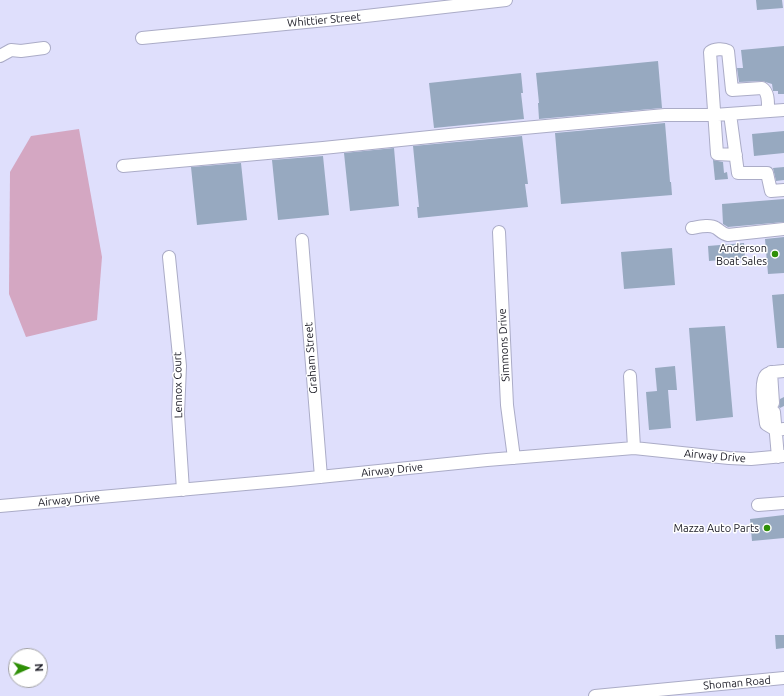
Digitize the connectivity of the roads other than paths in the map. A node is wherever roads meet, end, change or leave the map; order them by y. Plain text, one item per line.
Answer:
1 (506, 0) edge
2 (142, 38) dead end
3 (44, 48) dead end
4 (0, 56) edge
5 (732, 90) junction
6 (712, 92) junction
7 (784, 110) edge
8 (768, 112) junction
9 (730, 114) junction
10 (714, 115) junction
11 (736, 155) junction
12 (123, 166) dead end
13 (784, 190) edge
14 (692, 228) dead end
15 (784, 229) edge
16 (499, 232) dead end
17 (302, 240) dead end
18 (169, 256) dead end
19 (784, 371) edge
20 (771, 372) junction
21 (630, 376) dead end
22 (780, 430) edge
23 (634, 448) junction
24 (781, 456) edge
25 (514, 458) junction
26 (321, 477) junction
27 (183, 490) junction
28 (784, 503) edge
29 (758, 505) dead end
30 (0, 506) edge
31 (784, 678) edge
32 (595, 696) edge

1 - 2 street, Whittier Street
3 - 4 street
5 - 6 street
5 - 6 street
5 - 8 street
6 - 10 street
7 - 8 street
8 - 9 street
9 - 10 street
9 - 11 street
10 - 11 street
10 - 12 street
11 - 13 street
14 - 15 street
16 - 25 street, Simmons Drive
17 - 26 street, Graham Street
18 - 27 street, Lennox Court
19 - 20 street
20 - 22 street
20 - 22 street
21 - 23 street
22 - 24 street
23 - 24 street, Airway Drive
23 - 25 street, Airway Drive
25 - 26 street, Airway Drive
26 - 27 street, Airway Drive
27 - 30 street, Airway Drive
28 - 29 street
31 - 32 street, Shoman Road

